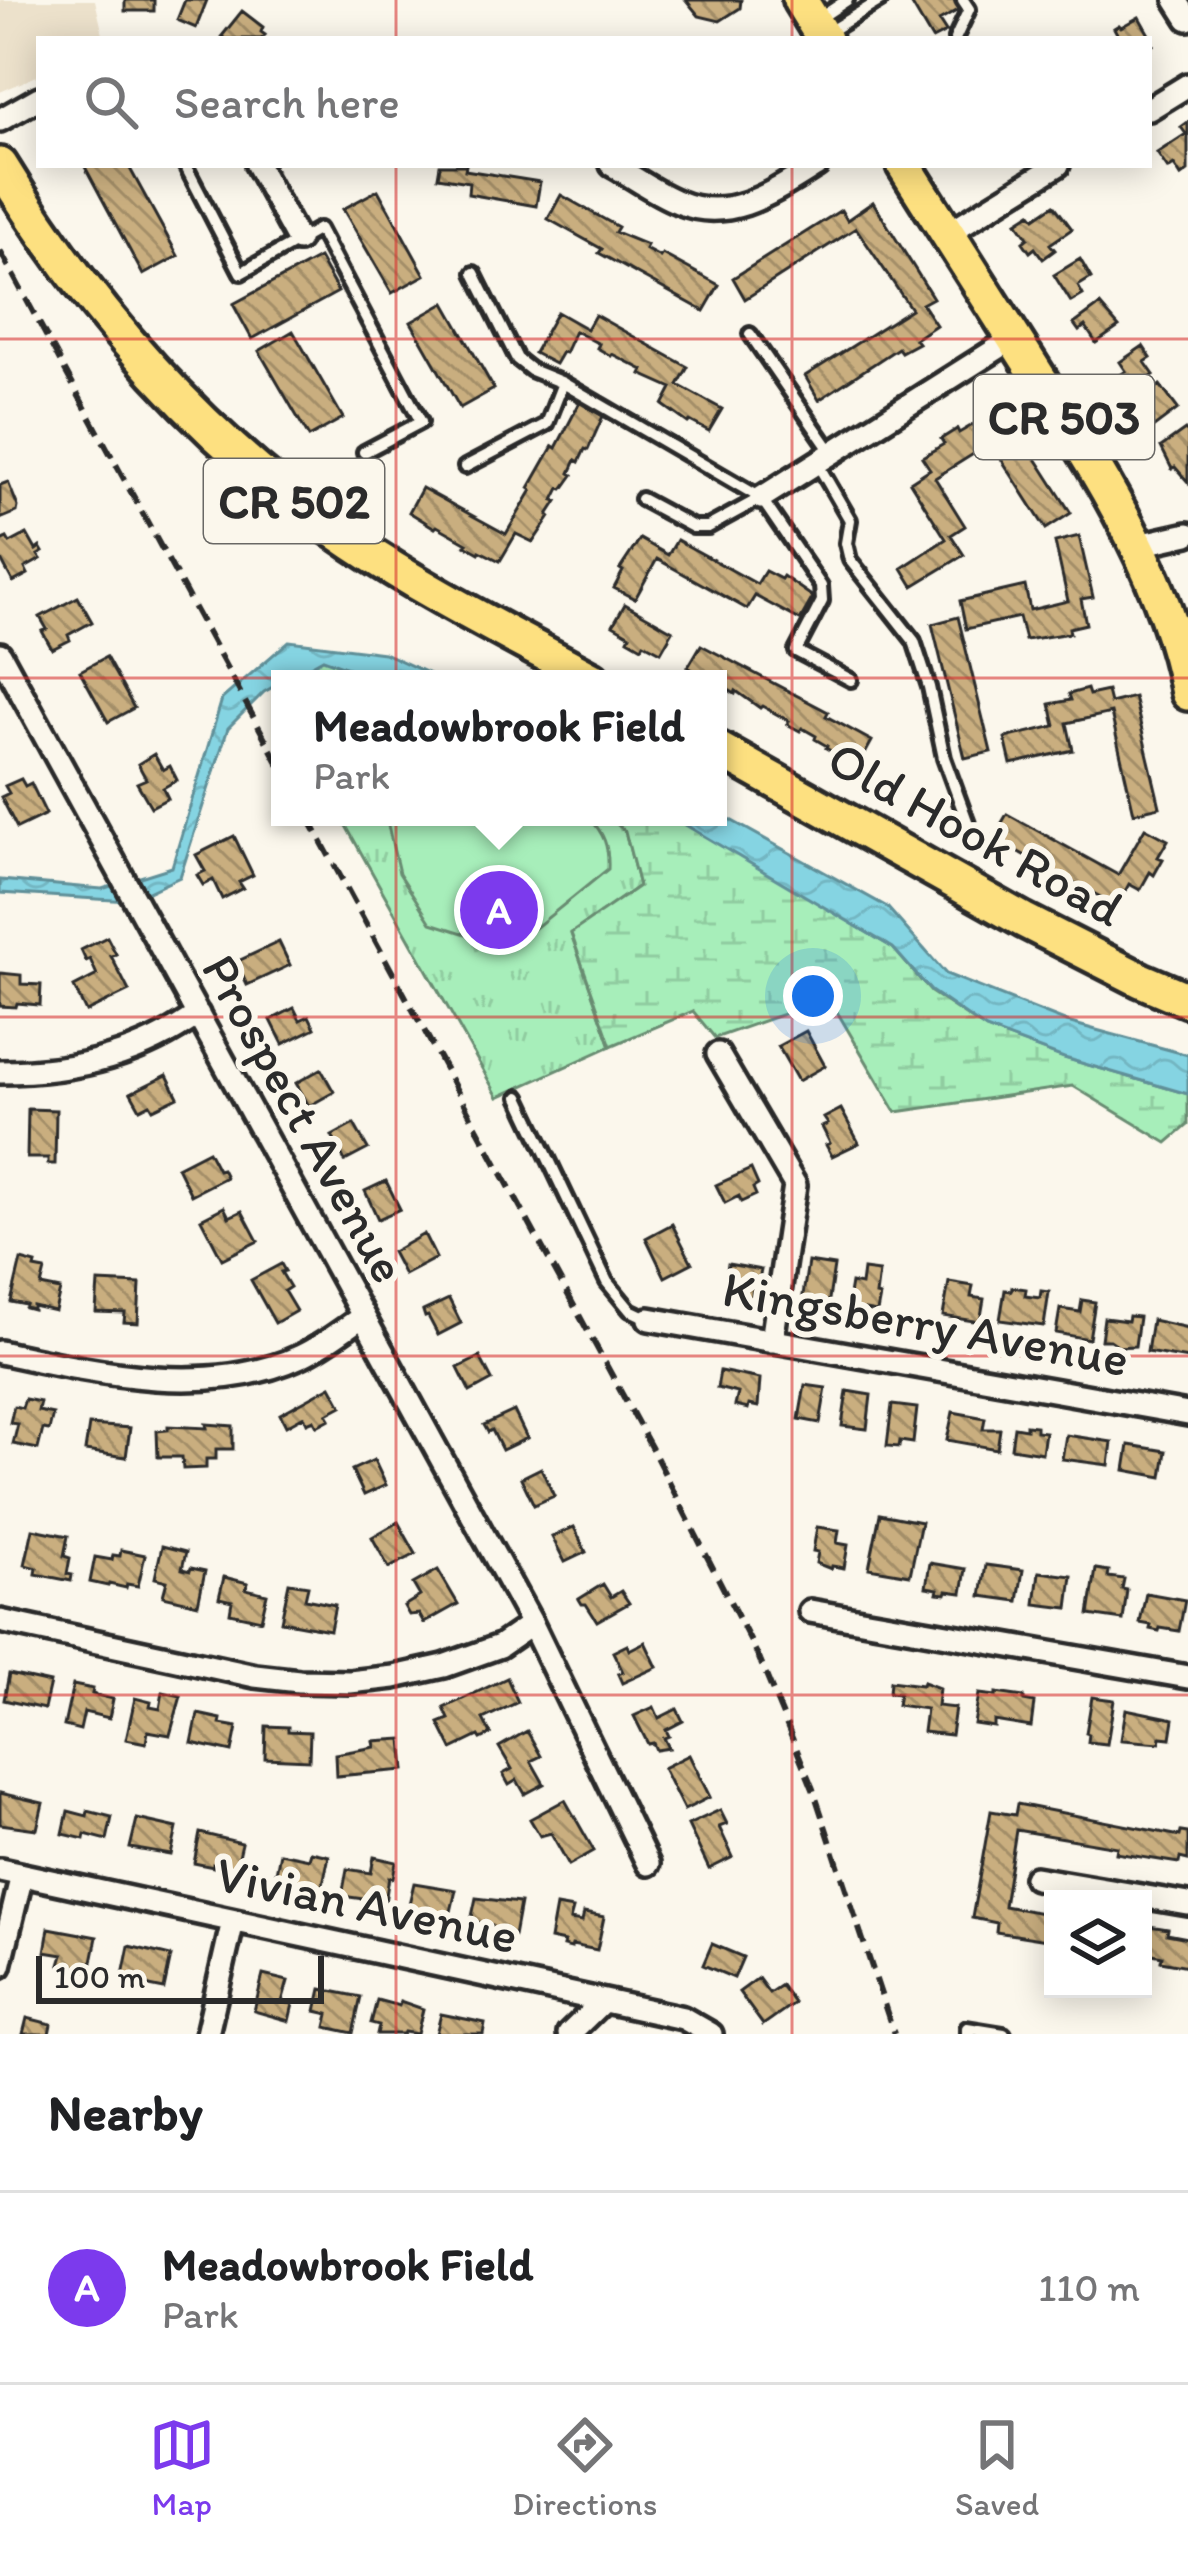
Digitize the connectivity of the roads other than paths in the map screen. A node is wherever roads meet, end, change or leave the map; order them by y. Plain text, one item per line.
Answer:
1 (847, 0) edge
2 (880, 0) edge
3 (963, 0) edge
4 (1176, 0) edge
5 (1188, 19) edge
6 (815, 24) edge
7 (957, 36) edge
8 (1188, 85) edge
9 (36, 100) edge
10 (1152, 107) edge
11 (0, 120) edge
12 (0, 165) edge
13 (187, 168) edge
14 (259, 168) edge
15 (617, 168) edge
16 (813, 168) edge
17 (906, 168) edge
18 (1053, 168) edge
19 (948, 233) junction
20 (298, 241) junction
21 (474, 273) dead end
22 (750, 334) dead end
23 (1014, 338) junction
24 (563, 382) junction
25 (364, 452) dead end
26 (825, 458) junction
27 (465, 467) dead end
28 (641, 499) dead end
29 (761, 499) junction
30 (1188, 534) edge
31 (1139, 545) junction
32 (3, 664) edge
33 (576, 670) edge
34 (851, 680) dead end
35 (1188, 693) edge
36 (727, 754) edge
37 (971, 832) dead end
38 (1188, 968) edge
39 (1141, 980) junction
40 (1188, 1000) edge
41 (197, 1015) junction
42 (718, 1054) dead end
43 (0, 1072) edge
44 (519, 1097) dead end
45 (363, 1316) junction
46 (649, 1319) joint
47 (772, 1341) junction
48 (0, 1352) edge
49 (1188, 1414) edge
50 (810, 1611) dead end
51 (0, 1621) edge
52 (532, 1624) junction
53 (1188, 1677) edge
54 (648, 1864) dead end
55 (11, 1873) edge
56 (1035, 1878) dead end
57 (1188, 1904) edge
58 (232, 1921) junction
59 (0, 1966) edge
60 (603, 2001) junction
61 (207, 2034) edge
62 (569, 2034) edge
63 (711, 2034) edge
64 (968, 2034) edge
65 (1004, 2034) edge

1 - 6 lane
2 - 6 lane
3 - 7 lane
4 - 5 street
8 - 10 street
9 - 11 street
12 - 33 main road, CR 502
13 - 20 lane
14 - 20 street
15 - 16 street
17 - 19 main road, CR 503
18 - 19 street
19 - 23 main road, CR 503
20 - 25 lane
21 - 24 lane
22 - 26 lane
23 - 26 street
23 - 31 main road, CR 503
24 - 27 lane
24 - 29 lane
26 - 29 street
26 - 37 lane
28 - 29 lane
29 - 34 lane
30 - 31 street
31 - 35 main road, CR 503
32 - 41 street, Prospect Avenue
36 - 39 main road, Old Hook Road
38 - 39 main road
39 - 40 main road, Old Hook Road
41 - 43 street
41 - 45 street, Prospect Avenue
42 - 47 street
44 - 46 lane
45 - 48 street
45 - 52 street, Prospect Avenue
46 - 47 street, Kingsberry Avenue
47 - 49 street, Kingsberry Avenue
50 - 53 street
51 - 52 street
52 - 54 street, Prospect Avenue
55 - 58 street, Vivian Avenue
55 - 59 street
56 - 57 street
58 - 60 street, Vivian Avenue
58 - 61 street
60 - 62 street
60 - 63 street, Vivian Avenue
64 - 65 lane

